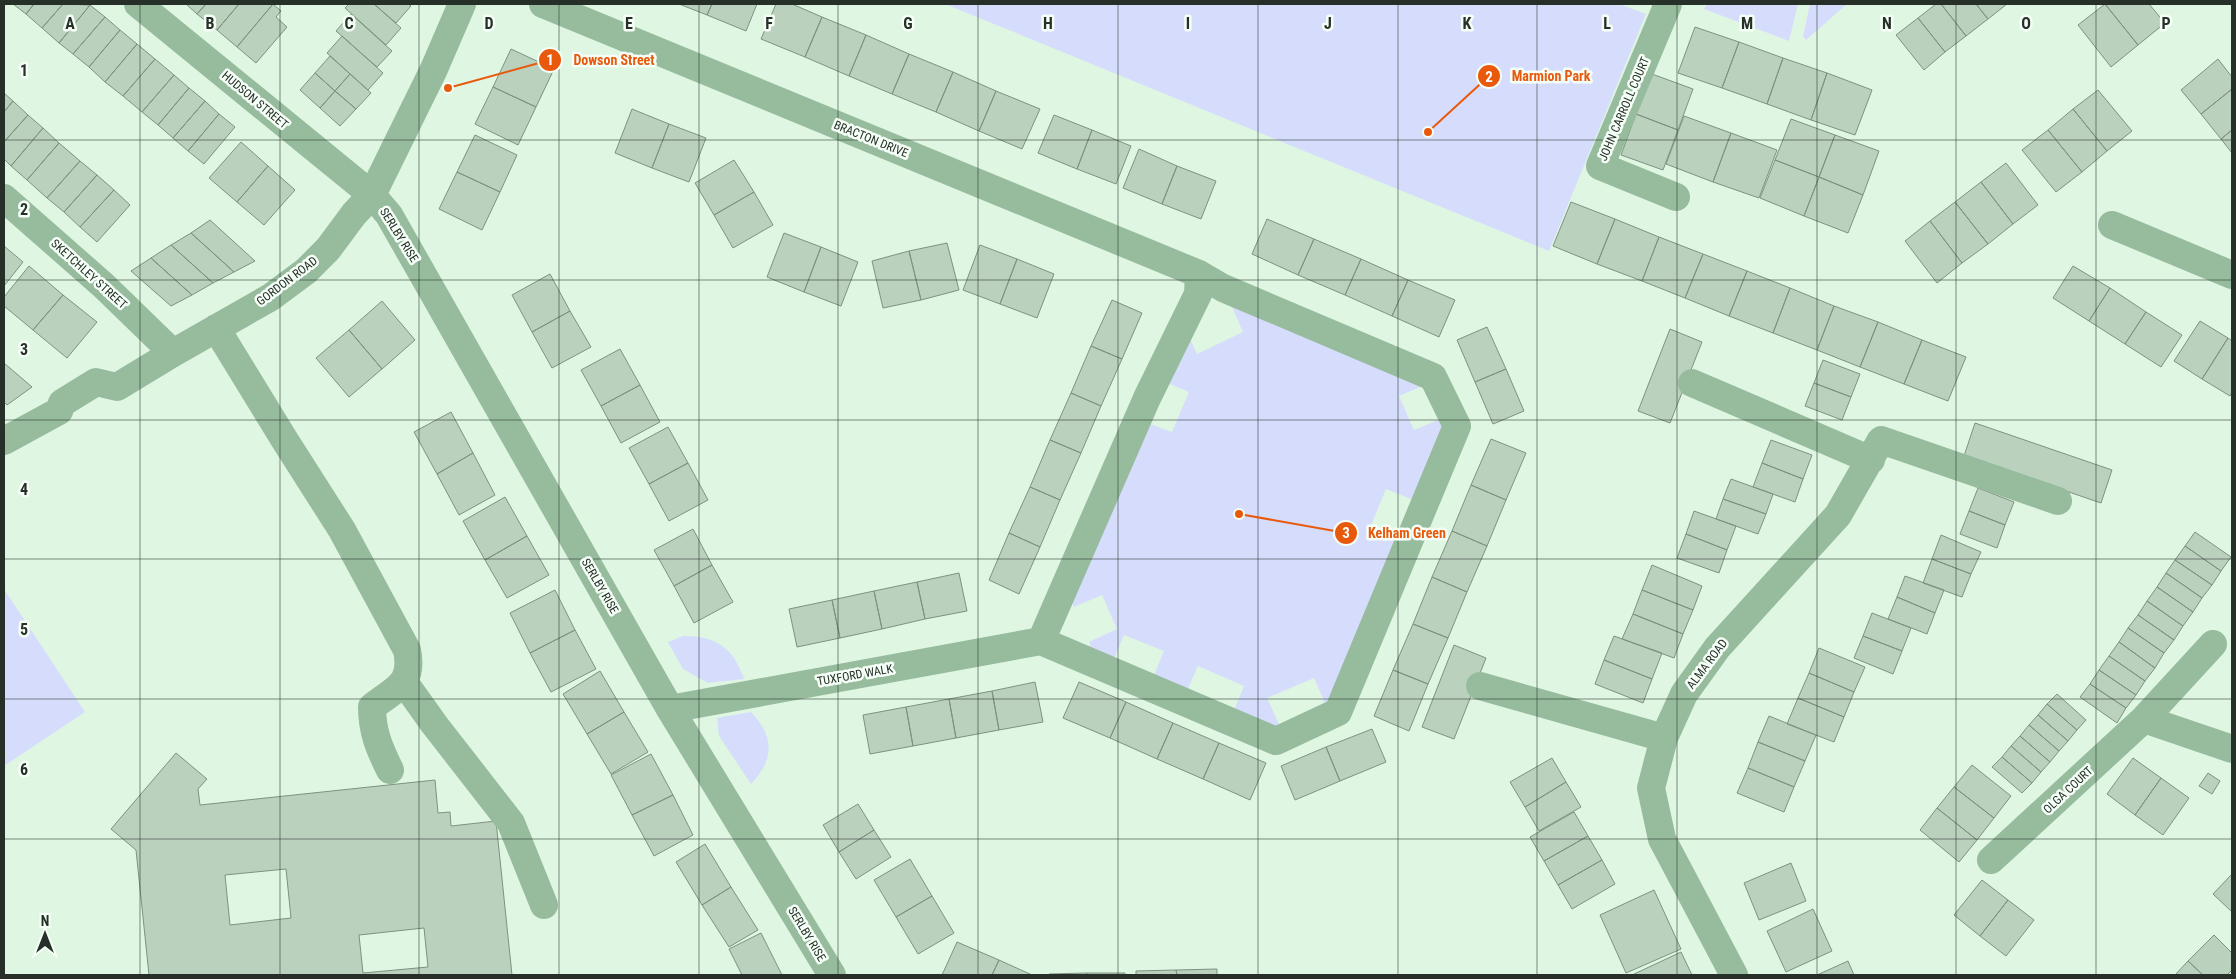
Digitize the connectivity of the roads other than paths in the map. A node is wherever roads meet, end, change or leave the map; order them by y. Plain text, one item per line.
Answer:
1 (138, 4) edge
2 (462, 4) edge
3 (543, 4) edge
4 (1668, 4) edge
5 (372, 195) junction
6 (1676, 197) dead end
7 (4, 198) edge
8 (2112, 225) dead end
9 (1199, 274) junction
10 (2232, 275) edge
11 (216, 328) junction
12 (173, 353) junction
13 (1692, 383) dead end
14 (4, 441) edge
15 (1871, 460) junction
16 (2058, 501) dead end
17 (1041, 641) junction
18 (2213, 644) dead end
19 (404, 682) junction
20 (1480, 686) dead end
21 (670, 709) junction
22 (2144, 719) junction
23 (1664, 738) junction
24 (2232, 749) edge
25 (390, 770) dead end
26 (1991, 860) dead end
27 (544, 905) dead end
28 (832, 975) edge
29 (1734, 975) edge

1 - 5 street, HUDSON STREET
2 - 5 street, GORDON ROAD
3 - 9 street, BRACTON DRIVE
4 - 6 street, JOHN CARROLL COURT
5 - 11 street, GORDON ROAD
5 - 21 street, SERLBY RISE
7 - 12 street, SKETCHLEY STREET
8 - 10 street
9 - 17 street
9 - 17 street, BRACTON DRIVE
11 - 12 street, GORDON ROAD
11 - 19 street
12 - 14 street, GORDON ROAD
13 - 15 street
15 - 16 street, ALMA ROAD
15 - 23 street, ALMA ROAD
17 - 21 street, TUXFORD WALK
18 - 22 street, OLGA COURT
19 - 25 street
19 - 27 street
20 - 23 street
21 - 28 street, SERLBY RISE
22 - 24 street
22 - 26 street, OLGA COURT
23 - 29 street, ALMA ROAD

